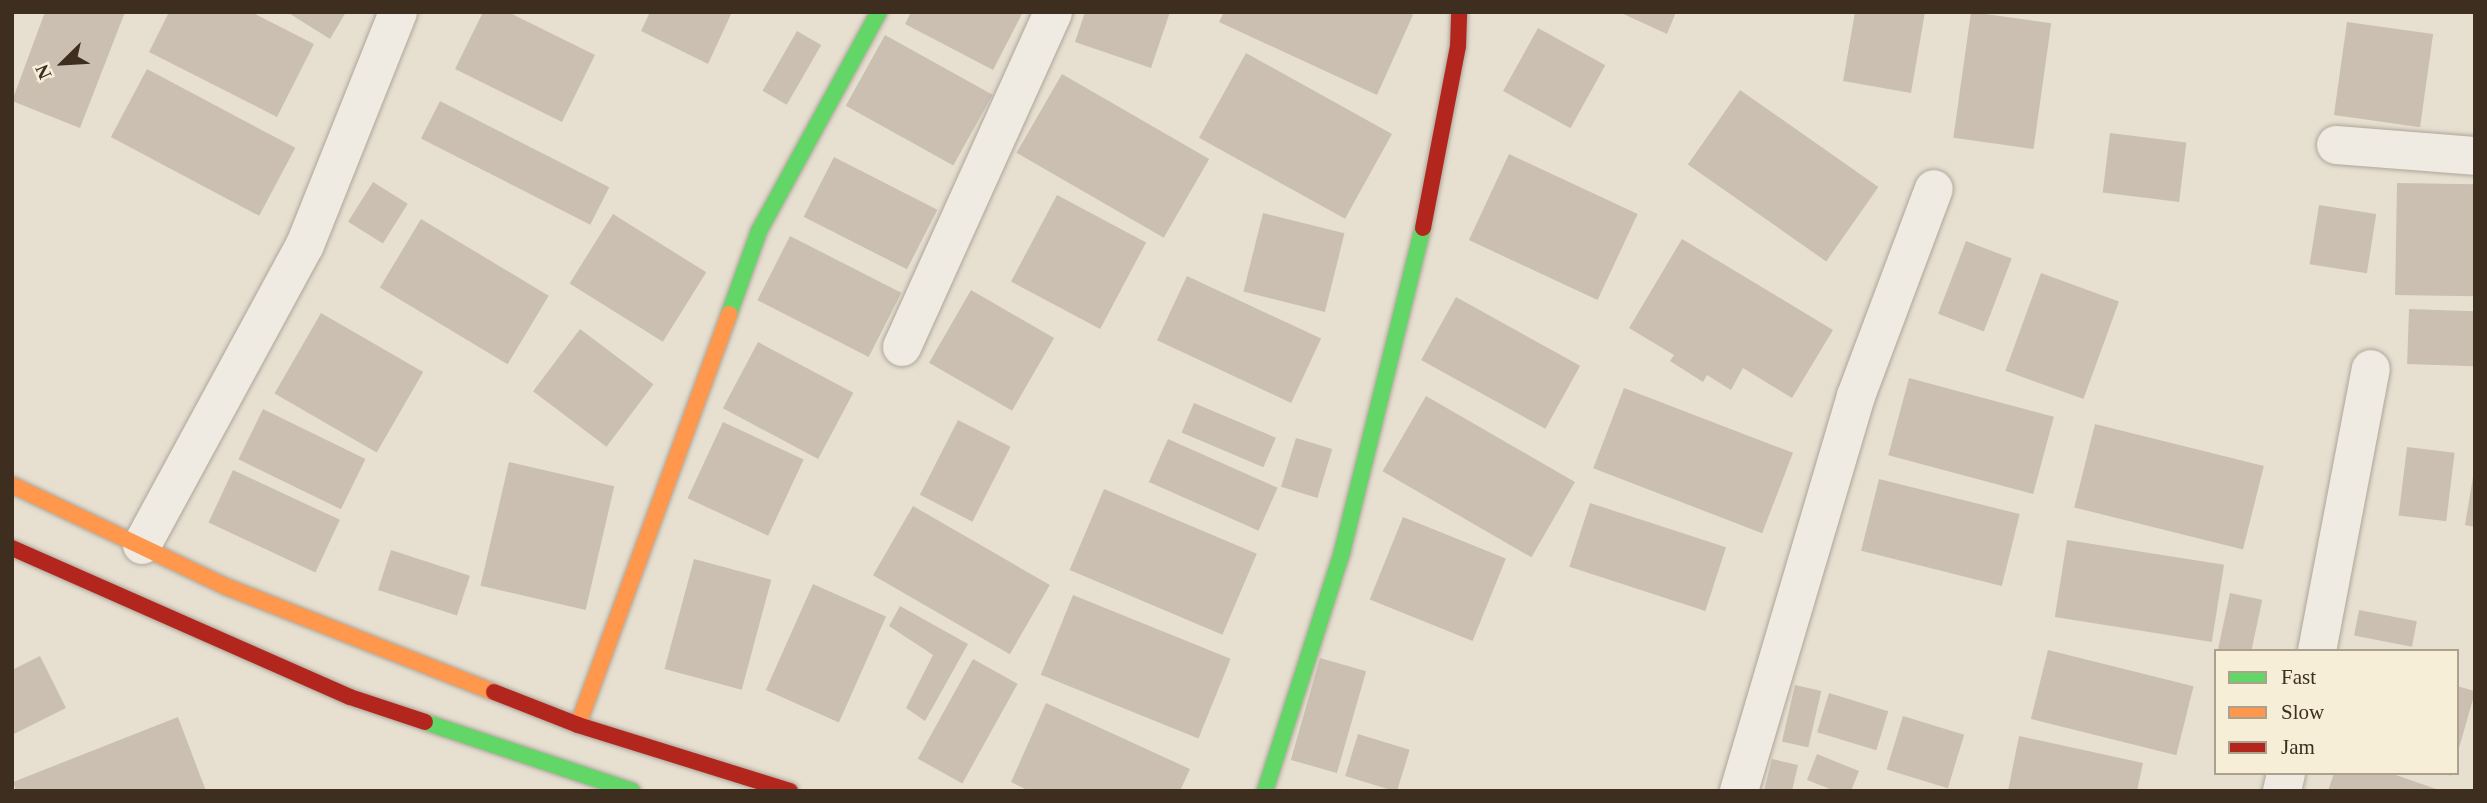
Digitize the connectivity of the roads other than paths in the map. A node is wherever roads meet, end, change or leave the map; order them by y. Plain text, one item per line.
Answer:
1 (398, 12) edge
2 (879, 12) edge
3 (1053, 12) edge
4 (1459, 12) edge
5 (2336, 145) dead end
6 (2475, 156) edge
7 (1934, 189) dead end
8 (902, 347) dead end
9 (2371, 369) dead end
10 (12, 485) edge
11 (142, 545) junction
12 (12, 548) edge
13 (2317, 649) edge
14 (578, 725) junction
15 (632, 791) edge
16 (790, 791) edge
17 (1265, 791) edge
18 (1739, 791) edge

1 - 11 street
2 - 14 street
3 - 8 street
4 - 17 street
5 - 6 street
7 - 18 street
9 - 13 street
10 - 11 street
11 - 14 street
12 - 15 street
14 - 16 street

